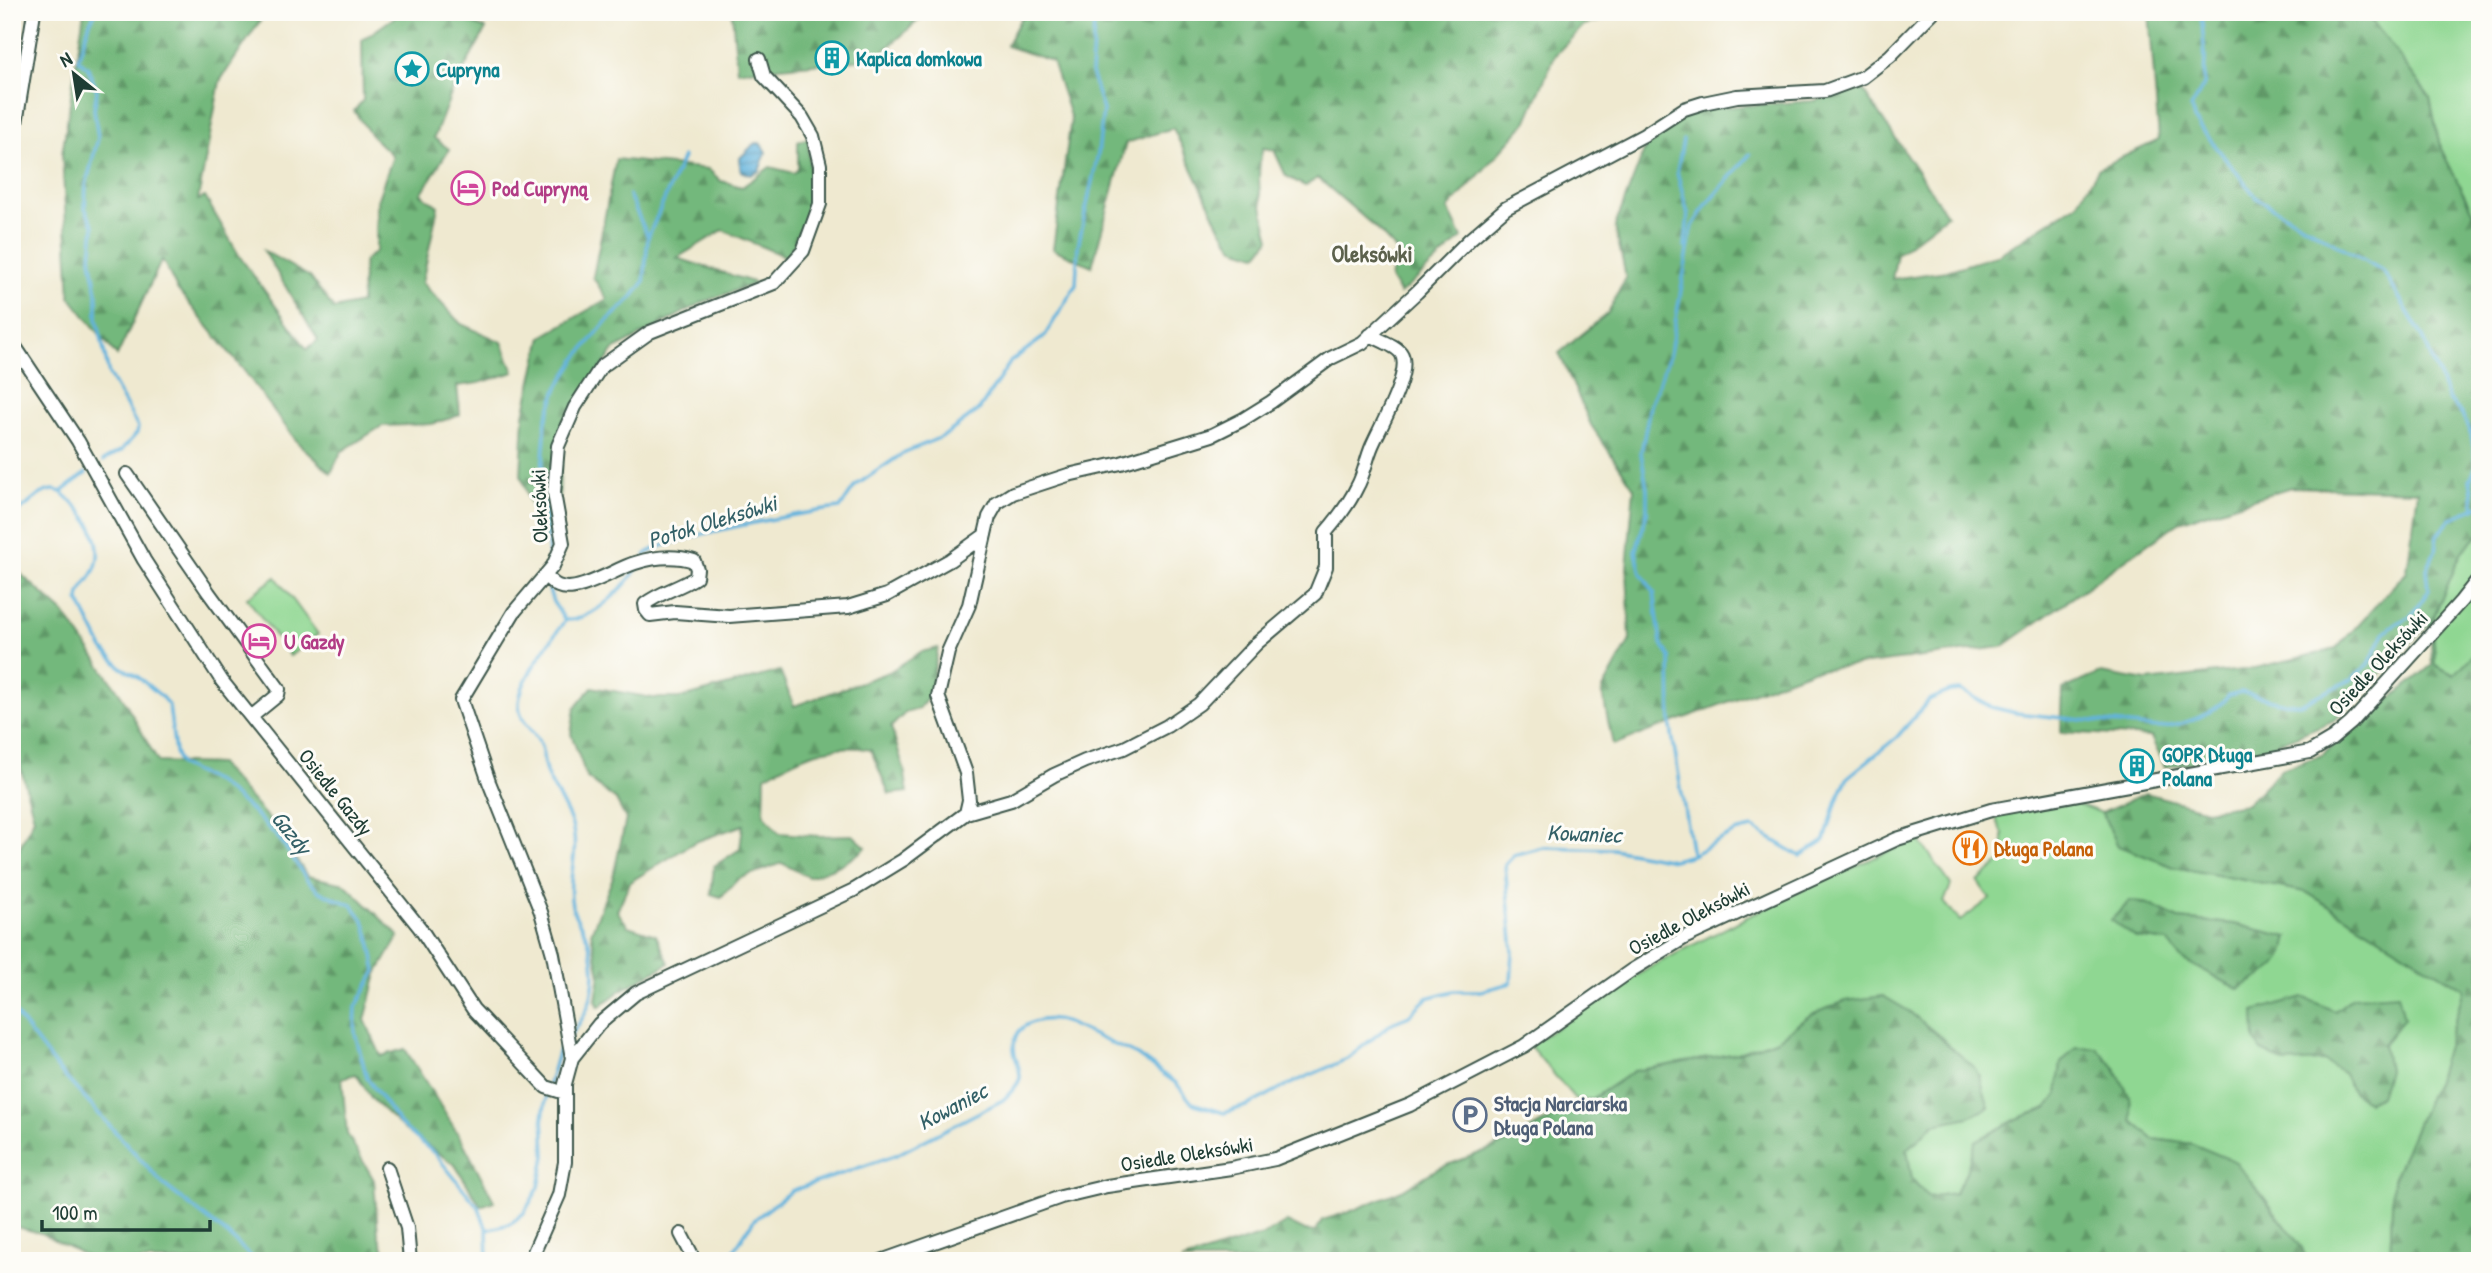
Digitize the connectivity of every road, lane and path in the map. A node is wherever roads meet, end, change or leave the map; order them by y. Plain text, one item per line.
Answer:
1 (34, 12) edge
2 (1933, 12) edge
3 (759, 59) dead end
4 (12, 148) edge
5 (1370, 335) junction
6 (12, 342) edge
7 (127, 474) dead end
8 (985, 535) junction
9 (545, 576) junction
10 (2480, 577) edge
11 (251, 717) junction
12 (966, 813) junction
13 (572, 1058) junction
14 (556, 1091) junction
15 (387, 1168) dead end
16 (681, 1234) dead end
17 (410, 1261) edge
18 (530, 1261) edge
19 (690, 1261) edge
20 (881, 1261) edge

1 - 4 street
2 - 5 street
3 - 9 street, Oleksówki
5 - 8 street
5 - 12 street
6 - 11 street, Osiedle Gazdy
7 - 11 street
8 - 9 street
8 - 12 street
9 - 13 street, Oleksówki
10 - 20 street, Osiedle Oleksówki
11 - 14 street, Osiedle Gazdy
12 - 13 street
13 - 14 street, Oleksówki
14 - 18 street
15 - 17 street
16 - 19 street

